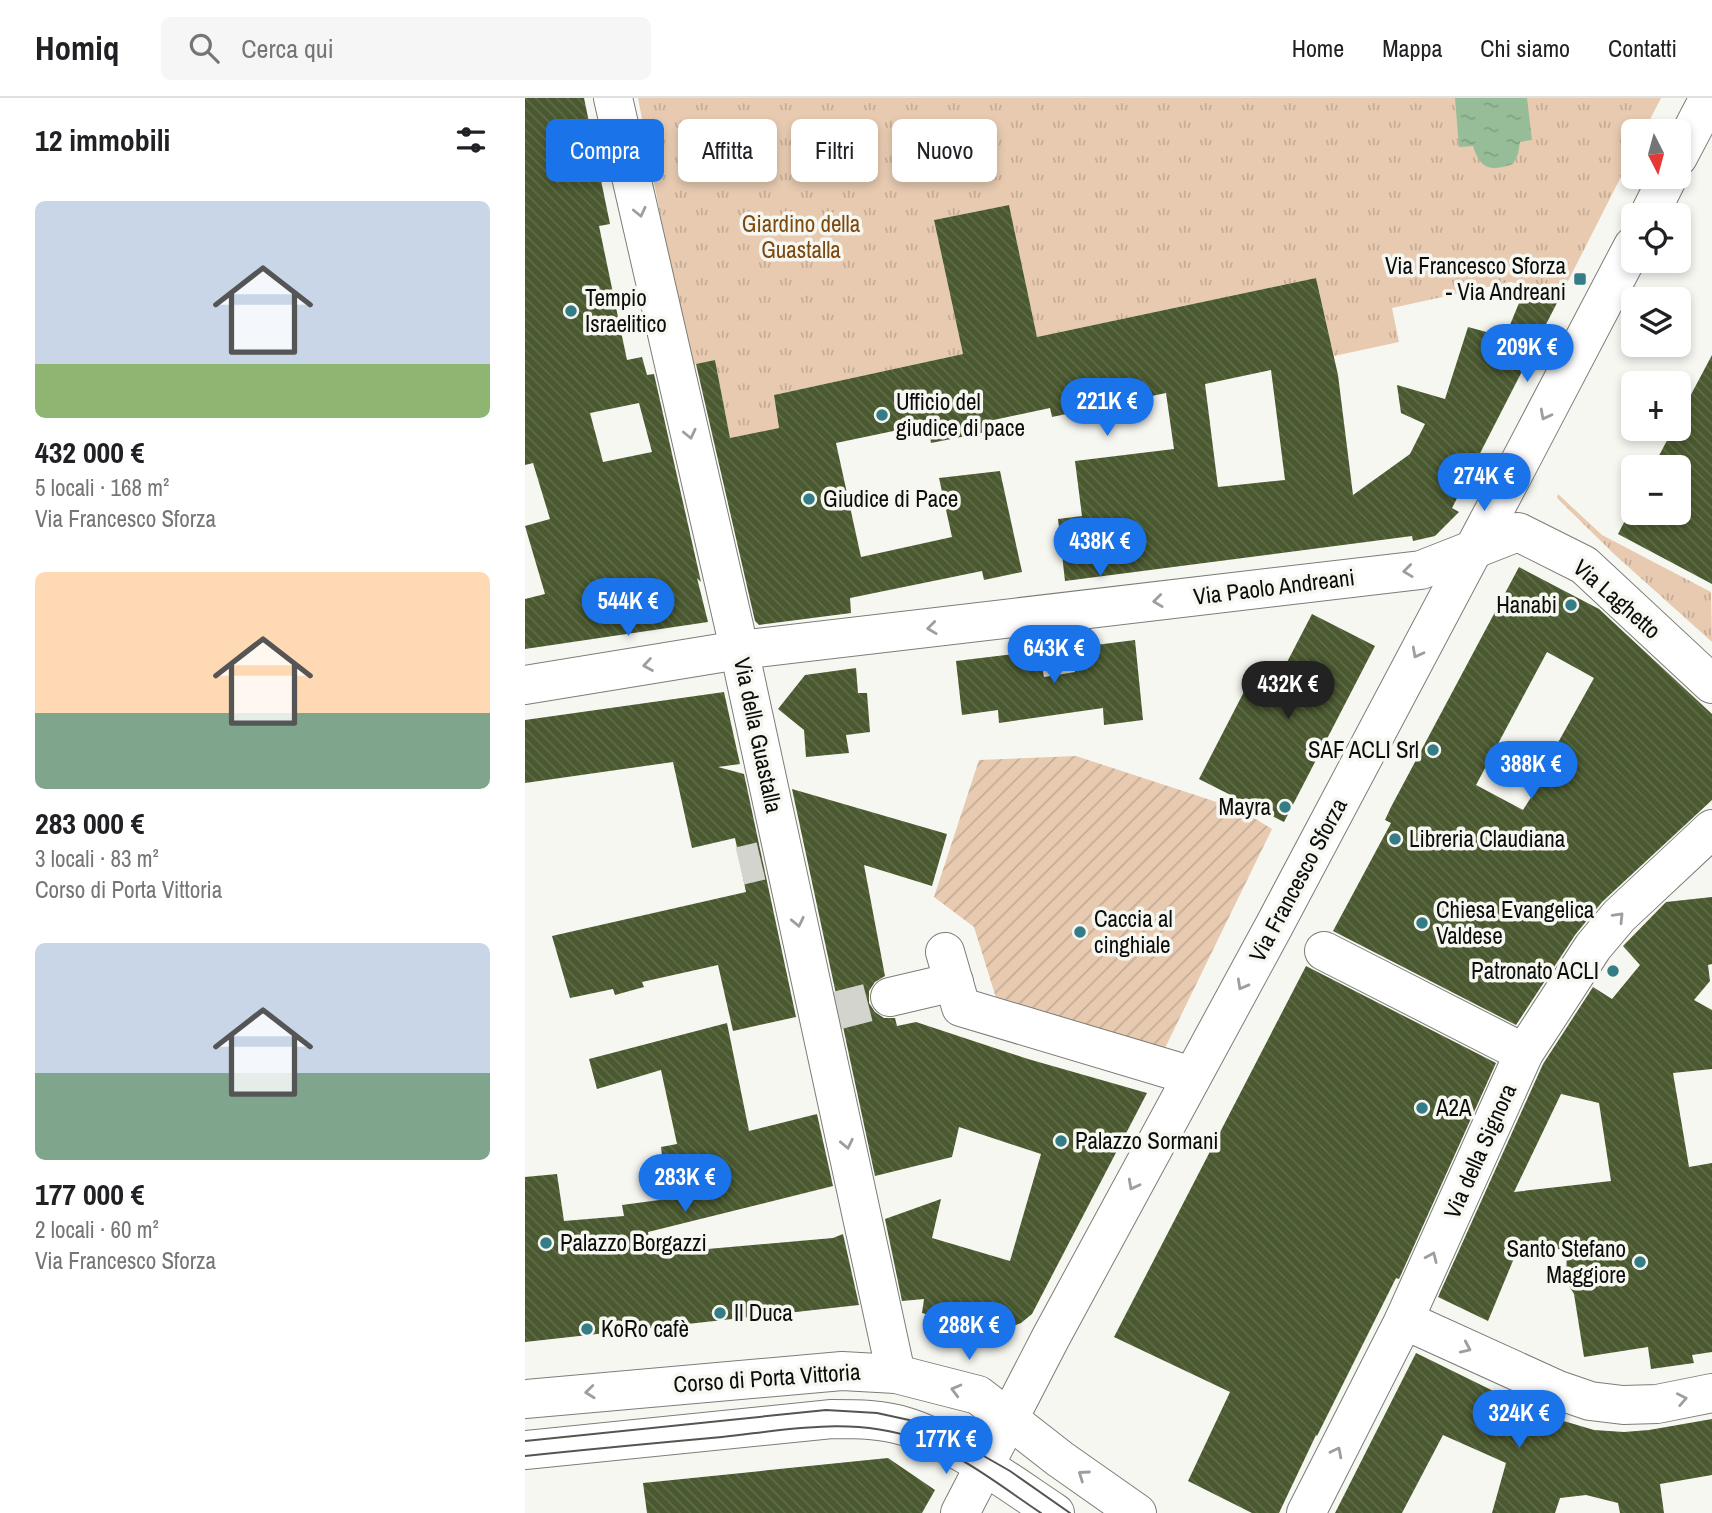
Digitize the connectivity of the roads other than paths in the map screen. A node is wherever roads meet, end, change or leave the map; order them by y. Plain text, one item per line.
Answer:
1 (613, 98) edge
2 (1709, 98) edge
3 (1691, 132) edge
4 (1621, 269) edge
5 (1472, 550) junction
6 (739, 650) junction
7 (1712, 684) edge
8 (525, 685) edge
9 (1712, 828) edge
10 (1324, 951) dead end
11 (890, 997) tunnel mouth
12 (1524, 1054) junction
13 (1192, 1076) junction
14 (1404, 1320) junction
15 (896, 1374) junction
16 (1712, 1393) edge
17 (525, 1399) edge
18 (1010, 1419) junction
19 (525, 1450) edge
20 (984, 1466) junction
21 (960, 1513) edge
22 (1055, 1513) edge
23 (1137, 1513) edge
24 (1306, 1513) edge

1 -> 6 street, Via della Guastalla
2 - 3 street
4 -> 5 street, Via Francesco Sforza
5 -> 6 street, Via Paolo Andreani
5 - 7 street, Via Laghetto
5 -> 13 street, Via Francesco Sforza
6 -> 8 street, Via Paolo Andreani
6 -> 15 street, Via della Guastalla
12 -> 9 street, Via della Signora
10 - 12 street
11 - 13 street
14 -> 12 street, Via della Signora
13 -> 18 street, Via Francesco Sforza
14 -> 16 street
24 -> 14 street, Via della Signora
15 -> 17 street, Corso di Porta Vittoria
18 -> 15 street, Corso di Porta Vittoria
18 - 20 street, Via Francesco Sforza
23 -> 18 street, Corso di Porta Vittoria
19 - 20 street, Corso di Porta Vittoria
20 - 21 street, Via Francesco Sforza
20 - 22 street, Corso di Porta Vittoria

